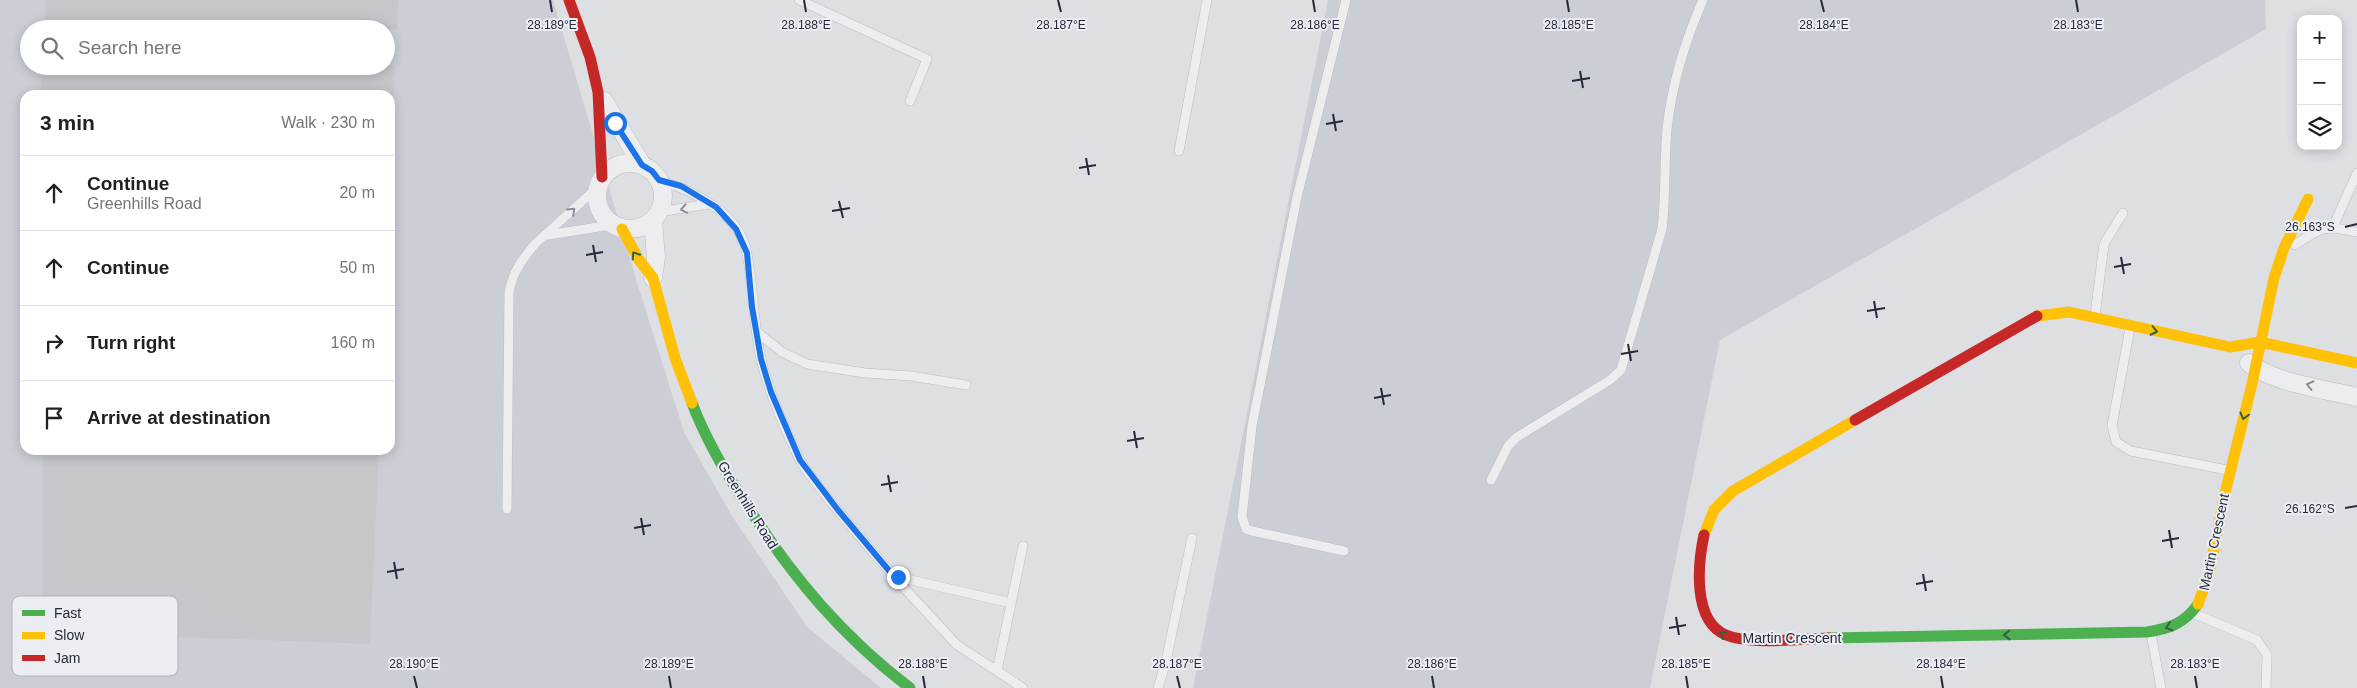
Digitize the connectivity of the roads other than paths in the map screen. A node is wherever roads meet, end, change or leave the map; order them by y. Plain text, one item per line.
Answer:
1 (569, 0) edge
2 (799, 0) edge
3 (1207, 0) edge
4 (1346, 0) edge
5 (1703, 0) edge
6 (598, 90) junction
7 (910, 101) dead end
8 (1179, 152) dead end
9 (642, 165) junction
10 (2357, 173) edge
11 (659, 180) junction
12 (600, 182) junction
13 (2308, 199) dead end
14 (709, 204) junction
15 (2123, 213) dead end
16 (656, 216) junction
17 (616, 227) junction
18 (2333, 227) junction
19 (2357, 232) edge
20 (547, 235) junction
21 (2282, 254) junction
22 (653, 278) junction
23 (2094, 317) junction
24 (2130, 326) junction
25 (756, 332) junction
26 (2260, 342) junction
27 (2230, 347) junction
28 (2357, 363) edge
29 (2256, 368) junction
30 (966, 385) dead end
31 (2357, 397) edge
32 (2230, 470) junction
33 (1491, 480) dead end
34 (507, 509) dead end
35 (1192, 538) dead end
36 (1023, 546) dead end
37 (1344, 551) dead end
38 (891, 573) junction
39 (1011, 603) junction
40 (2193, 612) junction
41 (2150, 631) junction
42 (996, 671) junction
43 (910, 688) edge
44 (1023, 688) edge
45 (1158, 688) edge
46 (2161, 688) edge
47 (2266, 688) edge

1 - 6 street
2 - 7 lane
3 - 8 lane
4 - 37 lane
5 - 33 lane
6 - 9 street
6 - 12 street
9 - 11 street
9 - 12 street
10 - 18 lane
11 - 14 lane
11 - 16 street
12 - 17 street
20 -> 12 lane
13 - 21 street
14 -> 16 lane
14 - 25 lane
15 - 23 lane
16 - 17 street
16 - 22 street, Greenhills Road
17 - 20 lane
22 -> 17 street, Greenhills Road
18 - 19 lane
18 - 21 lane
20 - 34 lane
21 - 26 street
22 - 43 street, Greenhills Road
23 - 24 street, Martin Crescent
41 -> 23 street, Martin Crescent
24 -> 27 street, Martin Crescent
24 - 32 lane
25 - 30 lane
25 - 38 lane
26 - 27 street, Martin Crescent
26 - 28 street, Martin Crescent
26 - 29 street
27 - 29 street, Martin Crescent
31 -> 29 street, Martin Crescent
29 -> 32 street, Martin Crescent
32 - 40 street, Martin Crescent
35 - 45 lane
36 - 39 lane
38 - 39 lane
38 - 42 lane
39 - 42 lane
40 -> 41 street, Martin Crescent
40 - 47 lane
41 - 46 lane
42 - 44 lane

